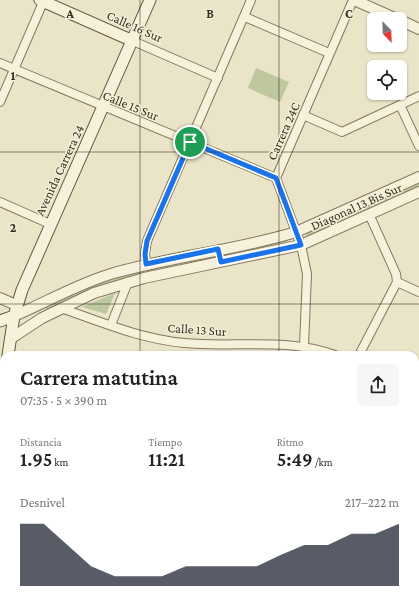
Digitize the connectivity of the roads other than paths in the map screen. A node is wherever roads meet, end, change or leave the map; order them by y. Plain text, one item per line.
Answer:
1 (42, 0) edge
2 (150, 0) edge
3 (251, 0) edge
4 (354, 0) edge
5 (381, 12) edge
6 (245, 17) junction
7 (407, 23) edge
8 (419, 28) edge
9 (132, 41) junction
10 (329, 53) junction
11 (0, 63) edge
12 (14, 69) junction
13 (218, 78) junction
14 (419, 96) edge
15 (0, 102) edge
16 (400, 105) junction
17 (103, 106) junction
18 (303, 115) junction
19 (190, 142) junction
20 (419, 146) edge
21 (419, 177) edge
22 (276, 178) junction
23 (419, 192) edge
24 (0, 202) edge
25 (369, 214) junction
26 (50, 224) junction
27 (296, 232) junction
28 (301, 245) junction
29 (218, 249) junction
30 (221, 262) junction
31 (146, 264) junction
32 (128, 282) junction
33 (397, 282) junction
34 (419, 292) edge
35 (0, 298) edge
36 (61, 308) junction
37 (15, 310) junction
38 (0, 321) edge
39 (111, 325) junction
40 (10, 339) junction
41 (304, 346) junction
42 (8, 351) edge
43 (321, 351) edge
44 (361, 351) edge

1 - 9 main road, Calle 16 Sur
1 - 12 street
2 - 9 main road, Avenida Carrera 24
3 - 6 street
4 - 5 street
4 - 10 street, Carrera 24C
6 - 10 street
6 - 13 street
7 - 8 street
9 - 13 street, Calle 16 Sur
9 - 17 main road, Avenida Carrera 24
10 - 18 street, Carrera 24C
11 - 12 street, Calle 15 Sur
12 - 15 street
12 - 17 street, Calle 15 Sur
13 - 19 street
14 - 16 street
16 - 18 street
16 - 20 street
17 - 19 street, Calle 15 Sur
17 - 26 main road, Avenida Carrera 24
18 - 22 street, Carrera 24C
19 - 22 street, Calle 15 Sur
19 - 31 street
21 - 27 street, Diagonal 13 Bis Sur
22 - 27 street, Carrera 24C
23 - 25 street, Diagonal 13 Bis Sur
24 - 26 street
25 - 28 street, Diagonal 13 Bis Sur
25 - 33 street
26 - 37 main road, Avenida Carrera 24
27 - 28 street, Carrera 24C
27 - 29 street, Diagonal 13 Bis Sur
28 - 30 street, Diagonal 13 Bis Sur
28 - 41 street, Carrera 24C
29 - 30 street
29 - 31 street, Diagonal 13 Bis Sur
30 - 32 street, Diagonal 13 Bis Sur
31 - 37 street, Diagonal 13 Bis Sur
32 - 36 street, Diagonal 13 Bis Sur
32 - 39 street
33 - 34 street
33 - 44 street
35 - 37 street
36 - 39 street, Calle 13 Sur
36 - 40 street, Diagonal 13 Bis Sur
37 - 38 main road
37 - 40 main road, Avenida Carrera 24
39 - 41 street, Calle 13 Sur
40 - 42 main road, Avenida Carrera 24
41 - 43 street, Calle 13 Sur

